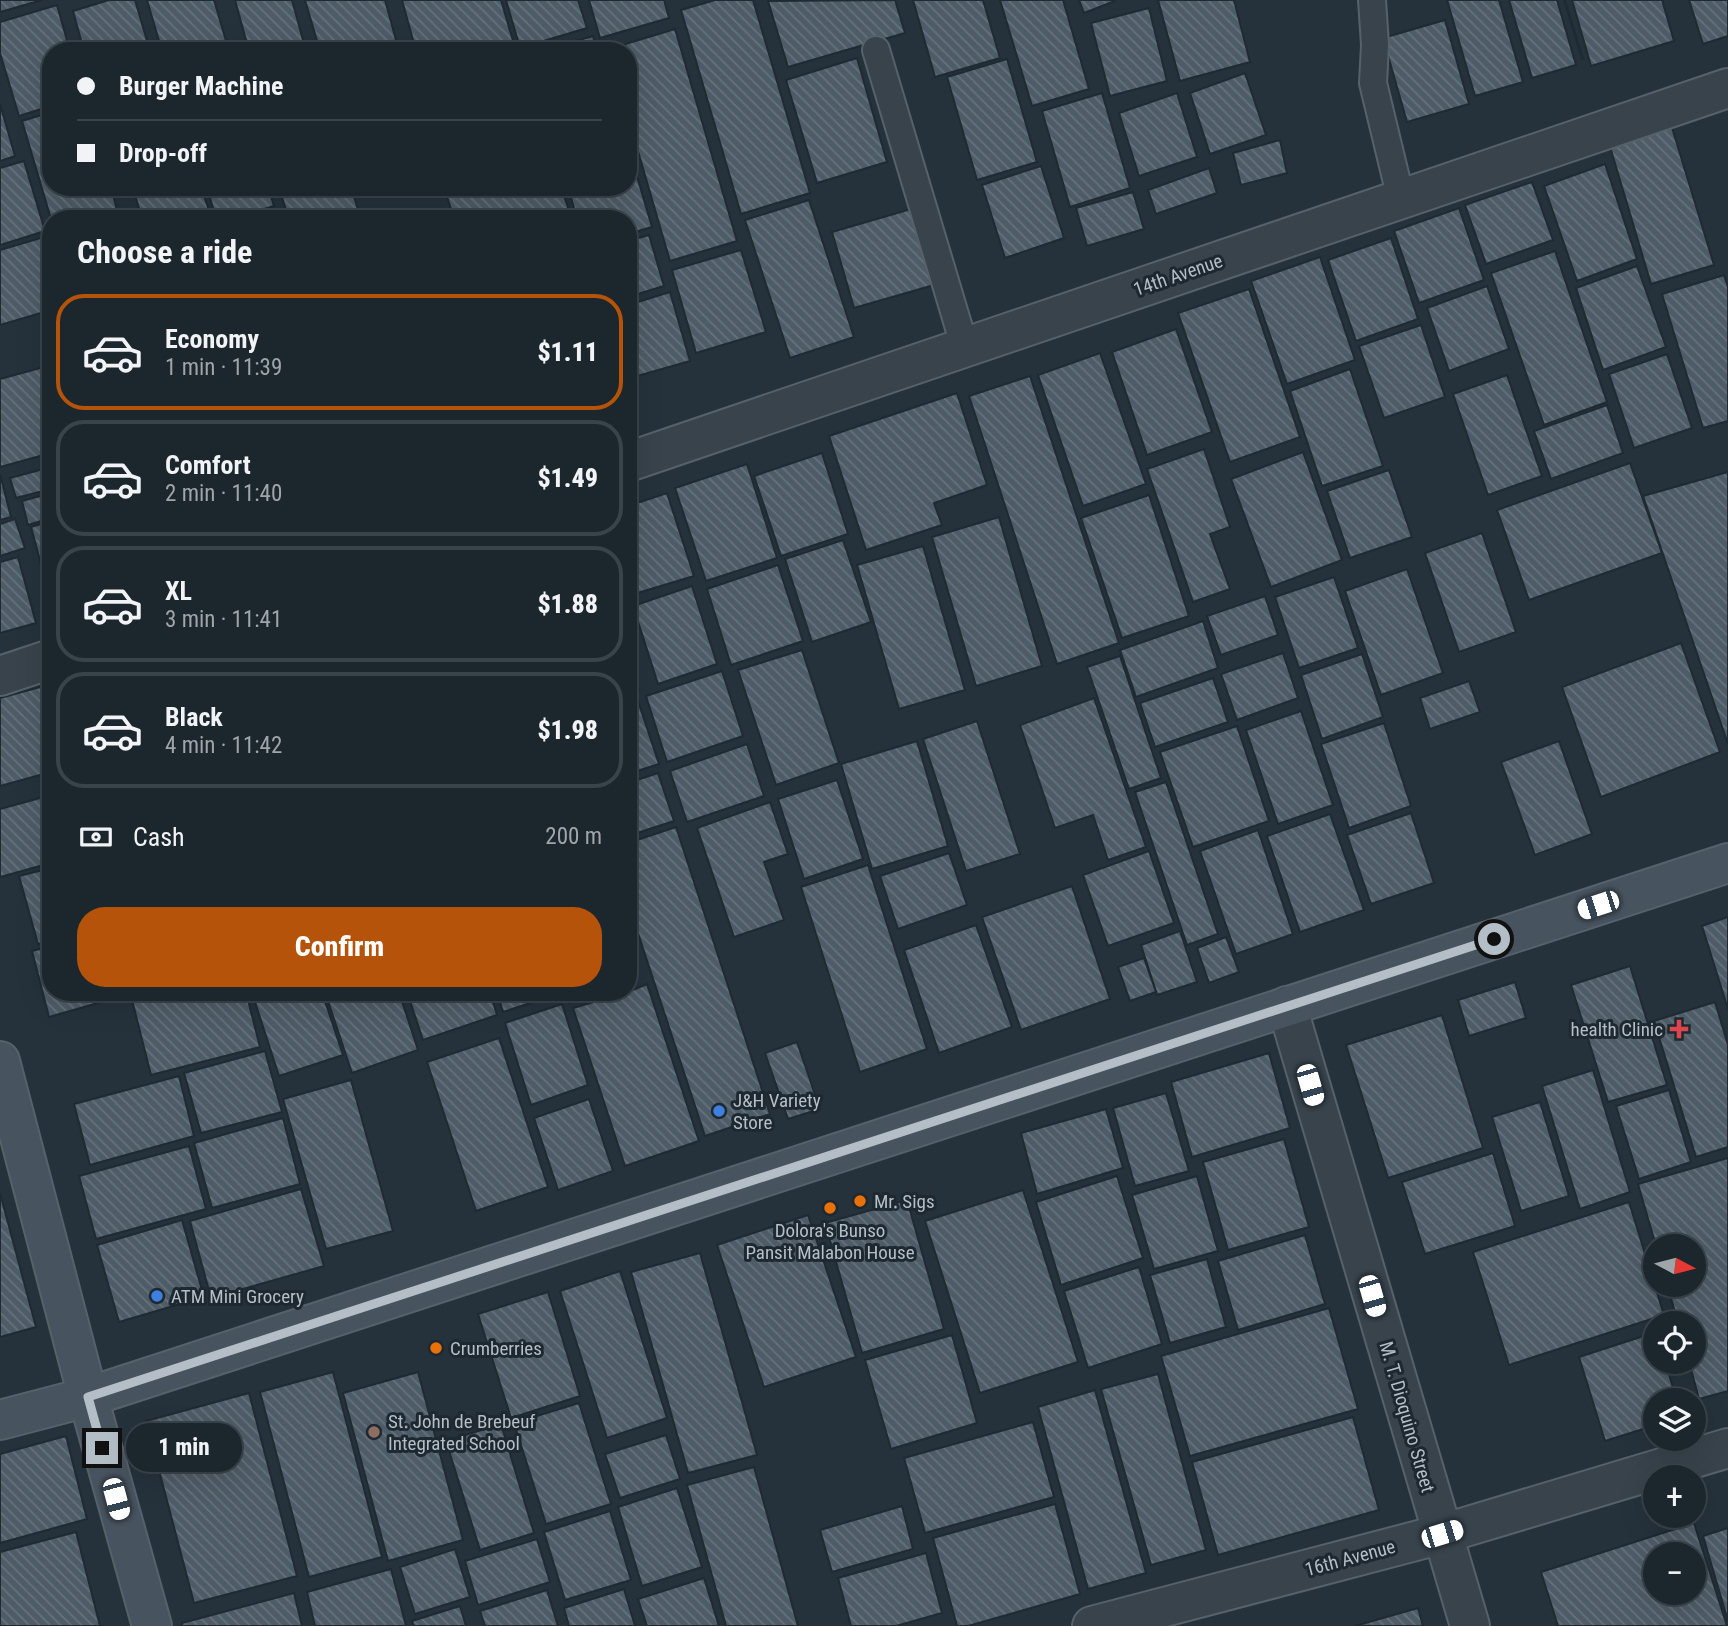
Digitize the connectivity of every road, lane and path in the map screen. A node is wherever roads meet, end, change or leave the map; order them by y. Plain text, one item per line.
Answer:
1 (1371, 0) edge
2 (876, 50) dead end
3 (1728, 88) edge
4 (1401, 199) junction
5 (965, 348) junction
6 (637, 459) edge
7 (42, 662) edge
8 (0, 676) edge
9 (1728, 863) edge
10 (1287, 1006) junction
11 (0, 1061) edge
12 (88, 1397) junction
13 (0, 1420) edge
14 (1728, 1448) edge
15 (1442, 1534) junction
16 (152, 1626) edge
17 (1092, 1626) edge
18 (1470, 1626) edge

1 - 4 lane
2 - 5 lane
3 - 4 street, 14th Avenue
4 - 5 street, 14th Avenue
5 - 6 street, 14th Avenue
7 - 8 street
9 - 10 main road
10 - 12 main road
10 - 15 street, M. T. Dioquino Street
11 - 12 main road
12 - 13 main road
12 - 16 main road
14 - 15 street, 16th Avenue
15 - 17 street, 16th Avenue
15 - 18 street, M. T. Dioquino Street

